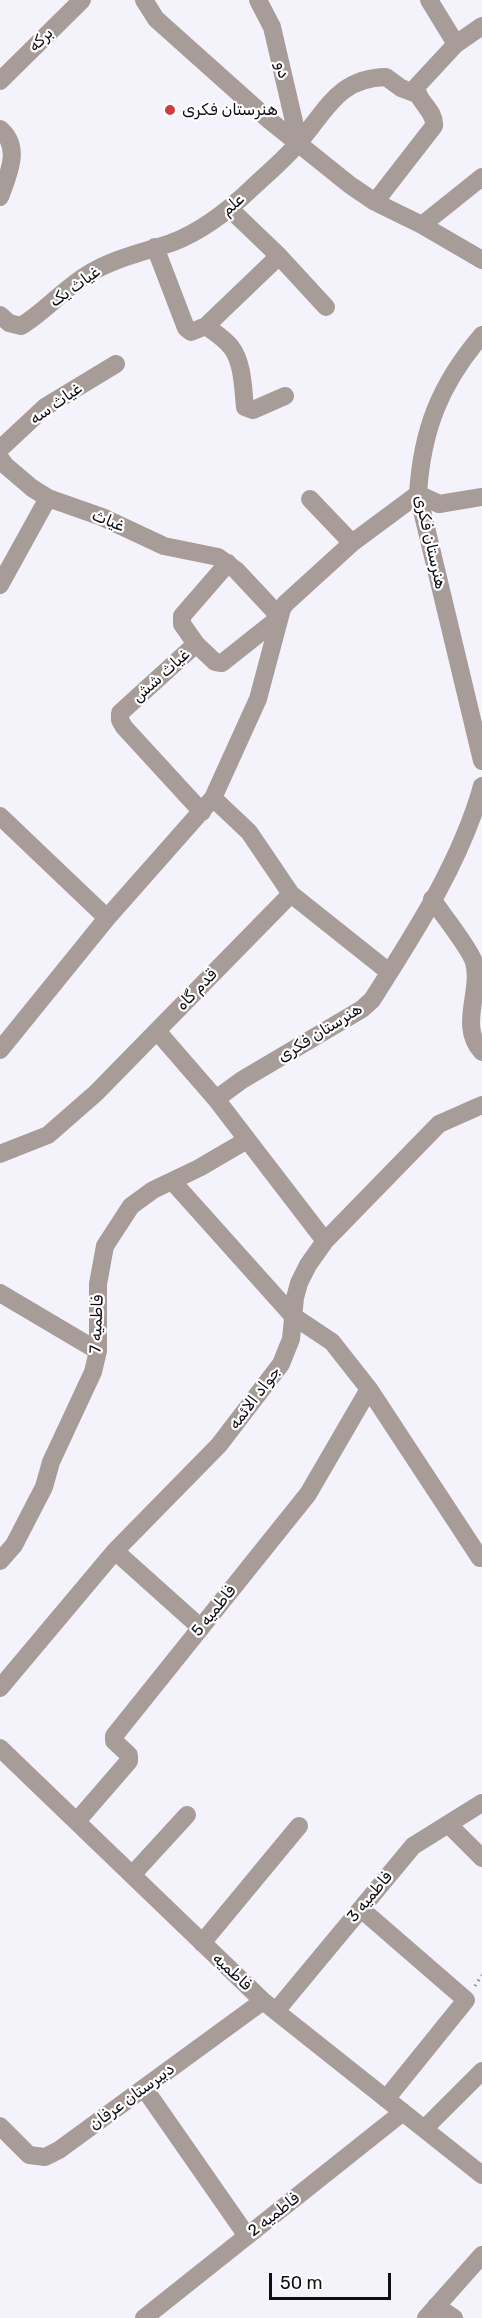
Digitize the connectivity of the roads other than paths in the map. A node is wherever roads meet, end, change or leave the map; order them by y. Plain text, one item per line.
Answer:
1 (82, 0) edge
2 (144, 0) edge
3 (258, 0) edge
4 (429, 0) edge
5 (482, 26) edge
6 (456, 44) junction
7 (0, 81) edge
8 (417, 94) junction
9 (0, 129) edge
10 (299, 143) junction
11 (482, 177) edge
12 (0, 197) edge
13 (375, 202) junction
14 (231, 208) junction
15 (422, 225) junction
16 (155, 247) junction
17 (279, 256) junction
18 (482, 260) edge
19 (326, 307) dead end
20 (0, 315) edge
21 (206, 326) junction
22 (482, 335) edge
23 (116, 364) dead end
24 (285, 396) dead end
25 (0, 449) edge
26 (0, 458) edge
27 (418, 494) junction
28 (482, 497) edge
29 (48, 498) junction
30 (310, 499) dead end
31 (352, 543) junction
32 (228, 563) junction
33 (0, 585) edge
34 (280, 617) junction
35 (196, 644) junction
36 (482, 761) edge
37 (482, 786) edge
38 (207, 805) junction
39 (0, 816) edge
40 (291, 894) junction
41 (432, 899) junction
42 (107, 918) junction
43 (388, 972) junction
44 (157, 1031) junction
45 (0, 1050) edge
46 (482, 1052) edge
47 (216, 1099) junction
48 (482, 1105) edge
49 (247, 1140) junction
50 (0, 1154) edge
51 (173, 1182) junction
52 (325, 1241) junction
53 (0, 1293) edge
54 (293, 1316) junction
55 (98, 1351) junction
56 (369, 1389) junction
57 (115, 1551) junction
58 (480, 1558) dead end
59 (0, 1561) edge
60 (201, 1628) junction
61 (0, 1688) edge
62 (0, 1748) edge
63 (482, 1803) edge
64 (187, 1815) dead end
65 (78, 1821) junction
66 (448, 1824) junction
67 (298, 1826) dead end
68 (482, 1858) edge
69 (132, 1875) junction
70 (361, 1909) junction
71 (202, 1943) junction
72 (270, 2006) junction
73 (482, 2071) edge
74 (144, 2088) junction
75 (386, 2099) junction
76 (403, 2112) junction
77 (0, 2126) edge
78 (424, 2129) junction
79 (482, 2175) edge
80 (247, 2236) junction
81 (482, 2255) edge
82 (431, 2312) edge
83 (144, 2318) edge
84 (454, 2318) edge

1 - 7 street, برکه
2 - 10 street
3 - 10 street, دو
4 - 6 street
5 - 6 street
6 - 8 street
8 - 10 street, علم
8 - 13 street
9 - 12 street
10 - 13 street
10 - 14 street, علم
11 - 15 street
13 - 15 street
14 - 16 street, علم
14 - 17 street
15 - 18 street
16 - 20 street, غیاث یک
16 - 21 street
17 - 19 street
17 - 21 street
21 - 24 street
22 - 27 street, هنرستان فکری
23 - 25 street, غیاث سه
26 - 29 street, غیاث
27 - 28 street
27 - 31 street
27 - 36 street, هنرستان فکری
29 - 32 street, غیاث
29 - 33 street
30 - 31 street
31 - 34 street
32 - 34 street
32 - 35 street, غیاث شش
34 - 35 street
34 - 38 street
35 - 38 street, غیاث شش
37 - 41 street, هنرستان فکری
38 - 40 street, غیاث شش
38 - 42 street
39 - 42 street
40 - 43 street
40 - 44 street, قدم گاه
41 - 43 street, هنرستان فکری
41 - 46 street
42 - 45 street
43 - 47 street, هنرستان فکری
44 - 47 street
44 - 50 street, قدم گاه
47 - 49 street
48 - 52 street, جواد الائمه
49 - 51 street, فاطمیه 7
49 - 52 street
51 - 54 street
51 - 55 street, فاطمیه 7
52 - 54 street, جواد الائمه
53 - 55 street
54 - 56 street
54 - 57 street, جواد الائمه
55 - 59 street, فاطمیه 7
56 - 58 street
56 - 60 street, فاطمیه 5
57 - 60 street
57 - 61 street, جواد الائمه
60 - 65 street, فاطمیه 5
62 - 65 street, فاطمیه
63 - 66 street, فاطمیه 3
64 - 69 street
65 - 69 street, فاطمیه
66 - 68 street
66 - 70 street, فاطمیه 3
67 - 71 street
69 - 71 street, فاطمیه
70 - 72 street, فاطمیه 3
70 - 75 street
71 - 72 street, فاطمیه
72 - 74 street, دبیرستان عرفان
72 - 75 street, فاطمیه
73 - 78 street
74 - 77 street, دبیرستان عرفان
74 - 80 street
75 - 76 street, فاطمیه
76 - 78 street, فاطمیه
76 - 80 street, فاطمیه 2
78 - 79 street, فاطمیه
80 - 83 street, فاطمیه 2
81 - 82 street
82 - 84 street

